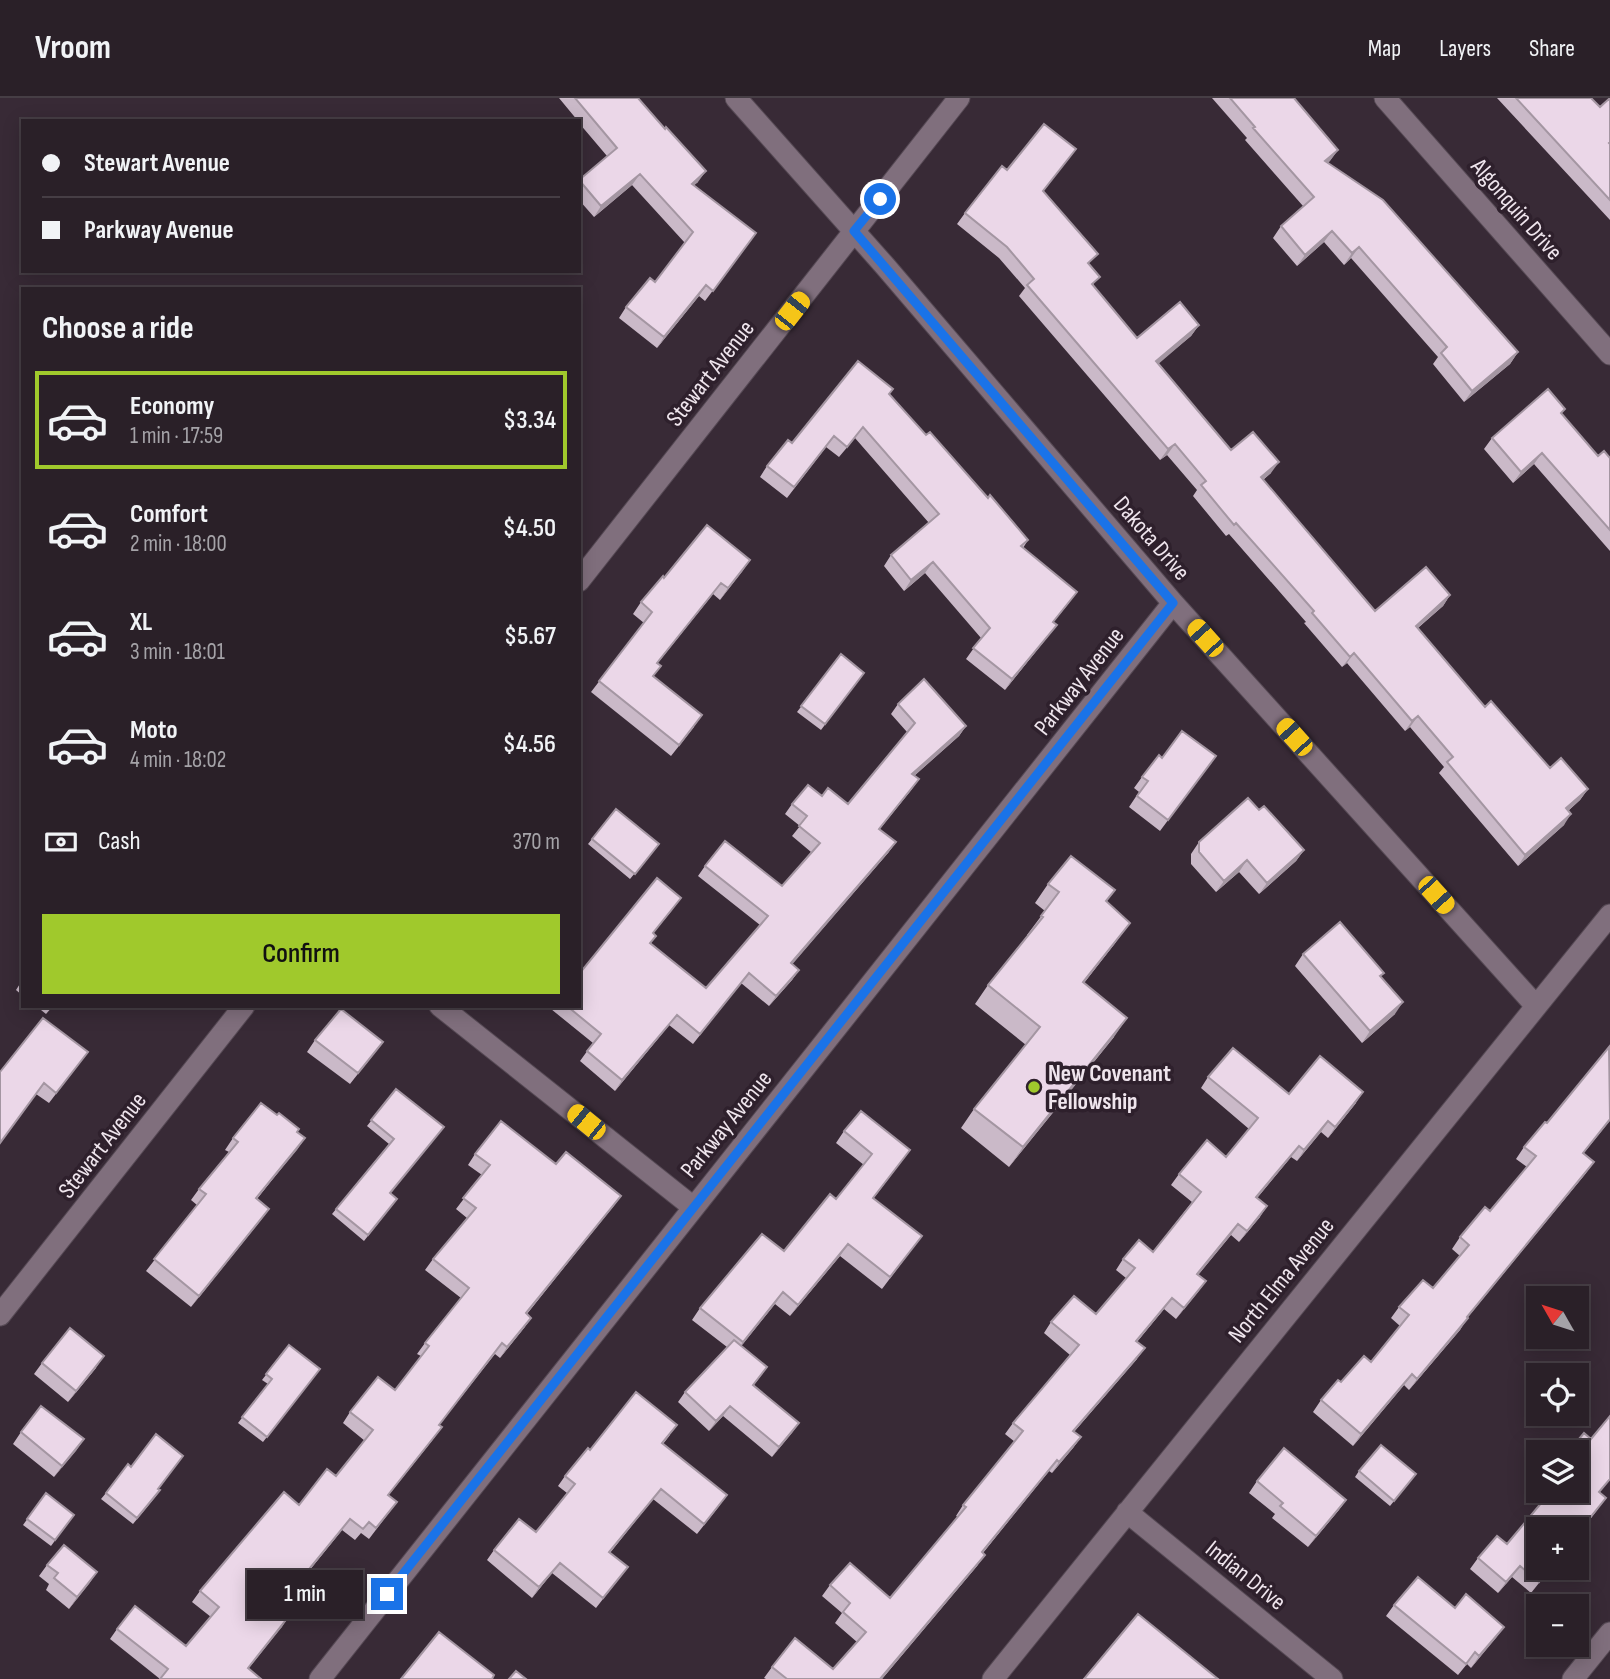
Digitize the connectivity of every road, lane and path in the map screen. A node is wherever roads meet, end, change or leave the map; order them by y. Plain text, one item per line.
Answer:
1 (736, 98) edge
2 (959, 98) edge
3 (1385, 98) edge
4 (854, 231) junction
5 (1610, 354) edge
6 (581, 578) edge
7 (1173, 603) junction
8 (1610, 915) edge
9 (1536, 1006) junction
10 (242, 1008) edge
11 (443, 1008) edge
12 (692, 1207) junction
13 (0, 1315) edge
14 (1127, 1512) junction
15 (1610, 1633) edge
16 (320, 1679) edge
17 (993, 1679) edge
18 (1332, 1679) edge
19 (1573, 1679) edge

1 - 4 street, Dakota Drive
2 - 4 street, Stewart Avenue
3 - 5 street, Algonquin Drive
4 - 6 street, Stewart Avenue
4 - 7 street, Dakota Drive
7 - 9 street, Dakota Drive
7 - 12 street, Parkway Avenue
8 - 9 street, North Elma Avenue
9 - 14 street, North Elma Avenue
10 - 13 street, Stewart Avenue
11 - 12 street
12 - 16 street, Parkway Avenue
14 - 17 street, North Elma Avenue
14 - 18 street, Indian Drive
15 - 19 street

